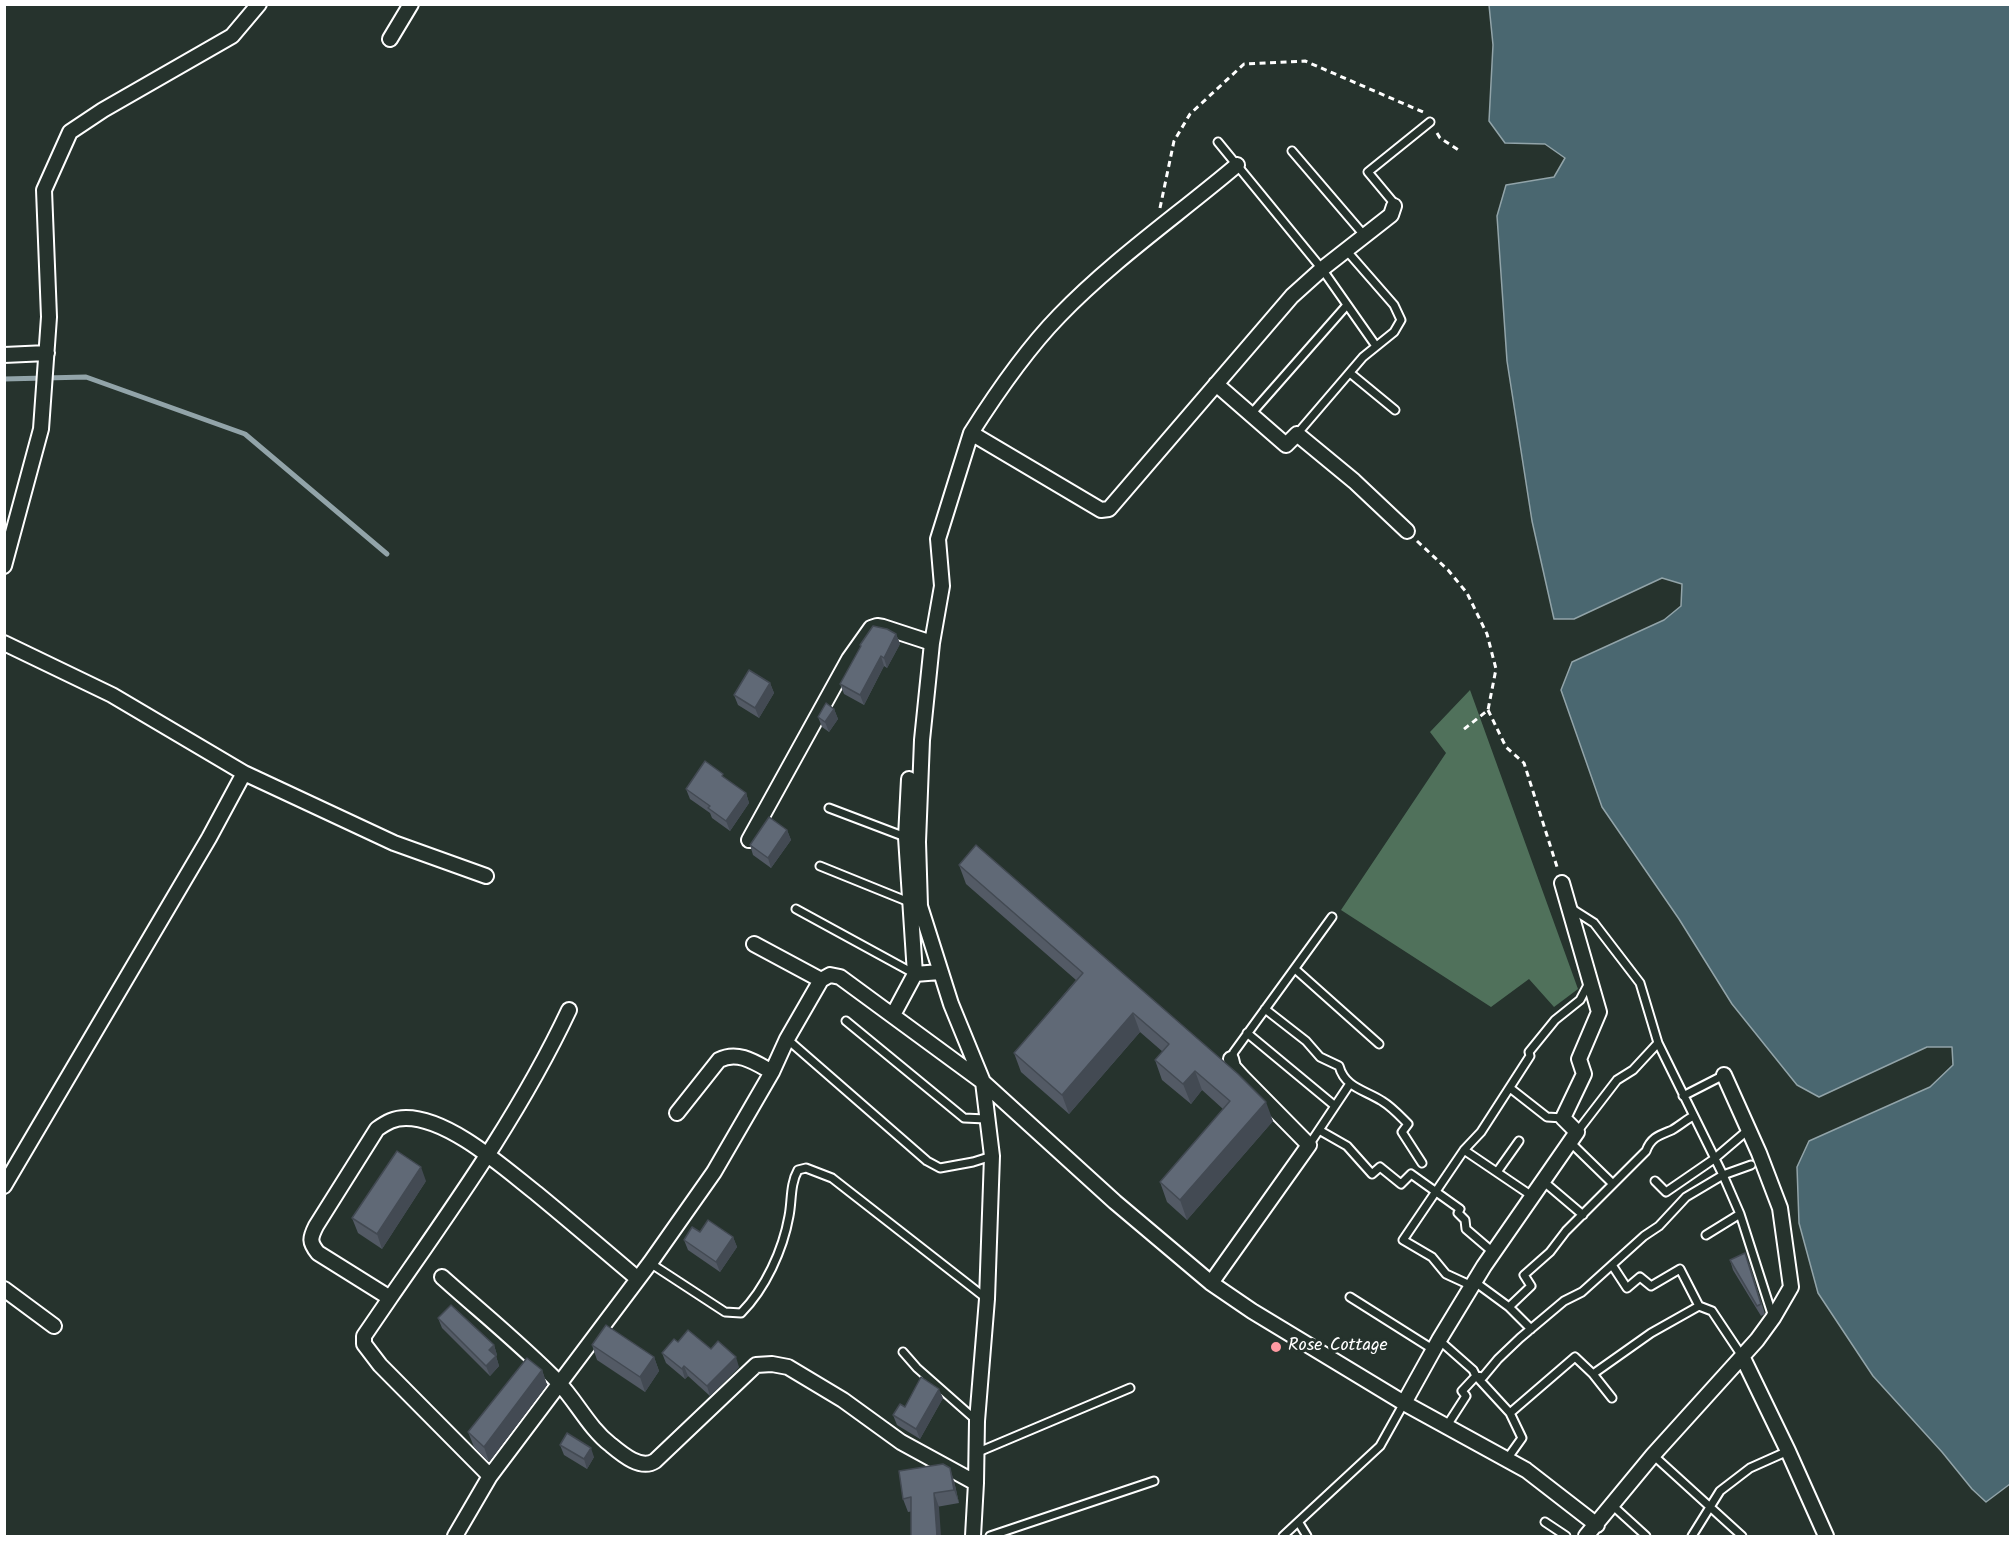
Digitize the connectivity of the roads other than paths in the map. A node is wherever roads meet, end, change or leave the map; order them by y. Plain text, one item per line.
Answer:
1 (259, 4) edge
2 (411, 4) edge
3 (390, 39) dead end
4 (1430, 122) road end
5 (1218, 142) dead end
6 (1292, 151) dead end
7 (1237, 165) junction
8 (1394, 206) joint
9 (1364, 235) junction
10 (1346, 250) junction
11 (1322, 269) junction
12 (1347, 305) junction
13 (1376, 346) junction
14 (4, 355) edge
15 (46, 358) junction
16 (1350, 373) junction
17 (1216, 384) junction
18 (1395, 410) dead end
19 (1251, 414) junction
20 (971, 433) junction
21 (1297, 434) junction
22 (1407, 531) road end
23 (4, 566) edge
24 (4, 643) edge
25 (932, 643) junction
26 (244, 774) junction
27 (909, 779) dead end
28 (829, 808) dead end
29 (749, 840) dead end
30 (912, 840) junction
31 (820, 866) dead end
32 (486, 876) dead end
33 (1562, 883) road end
34 (914, 904) junction
35 (1570, 907) junction
36 (796, 909) dead end
37 (1332, 917) dead end
38 (754, 944) dead end
39 (1295, 969) junction
40 (940, 972) junction
41 (915, 974) junction
42 (821, 980) junction
43 (1591, 980) junction
44 (1265, 1009) junction
45 (568, 1010) dead end
46 (893, 1015) junction
47 (846, 1021) dead end
48 (1247, 1033) junction
49 (787, 1039) junction
50 (1658, 1043) junction
51 (1379, 1044) dead end
52 (1231, 1059) joint
53 (772, 1072) junction
54 (1724, 1075) joint
55 (983, 1082) junction
56 (1349, 1084) junction
57 (1509, 1088) junction
58 (1683, 1096) junction
59 (1335, 1106) junction
60 (677, 1113) dead end
61 (1693, 1116) junction
62 (1563, 1118) junction
63 (986, 1119) junction
64 (1319, 1130) junction
65 (1748, 1130) junction
66 (1574, 1137) junction
67 (1519, 1141) dead end
68 (1309, 1145) junction
69 (1464, 1150) junction
70 (489, 1156) junction
71 (992, 1156) junction
72 (1714, 1158) junction
73 (1422, 1163) dead end
74 (1751, 1165) dead end
75 (1497, 1172) junction
76 (1723, 1175) junction
77 (1543, 1181) junction
78 (1655, 1181) dead end
79 (1613, 1184) junction
80 (4, 1186) edge
81 (1436, 1190) junction
82 (1533, 1196) junction
83 (1740, 1214) junction
84 (1583, 1215) junction
85 (1706, 1234) dead end
86 (1494, 1253) junction
87 (650, 1263) junction
88 (1612, 1265) junction
89 (442, 1277) dead end
90 (638, 1279) junction
91 (1211, 1283) junction
92 (1473, 1284) junction
93 (4, 1289) edge
94 (1350, 1297) dead end
95 (390, 1298) junction
96 (987, 1299) junction
97 (1700, 1306) junction
98 (1509, 1307) junction
99 (1773, 1318) junction
100 (54, 1326) dead end
101 (1531, 1329) junction
102 (1436, 1345) junction
103 (903, 1352) dead end
104 (1742, 1356) junction
105 (1593, 1374) junction
106 (1476, 1376) junction
107 (560, 1384) junction
108 (1130, 1388) dead end
109 (1612, 1398) dead end
110 (1404, 1403) junction
111 (1510, 1413) junction
112 (977, 1421) junction
113 (1446, 1427) junction
114 (1788, 1451) junction
115 (976, 1453) junction
116 (1653, 1455) junction
117 (1507, 1460) junction
118 (490, 1476) junction
119 (1155, 1481) dead end
120 (976, 1483) junction
121 (1612, 1505) junction
122 (1709, 1508) junction
123 (1545, 1522) dead end
124 (1299, 1523) junction
125 (1597, 1525) junction
126 (455, 1536) edge
127 (973, 1536) edge
128 (990, 1536) edge
129 (1283, 1536) edge
130 (1307, 1536) edge
131 (1566, 1536) edge
132 (1586, 1536) edge
133 (1646, 1536) edge
134 (1692, 1536) edge
135 (1742, 1536) edge
136 (1826, 1536) edge

1 - 15 street
2 - 3 street
4 - 8 lane
5 - 7 lane
6 - 9 lane
7 - 11 lane
7 - 20 street
8 - 9 street
9 - 10 street
10 - 11 street
10 - 13 lane
11 - 12 lane
11 - 17 street
12 - 13 lane
12 - 19 lane
13 - 16 lane
14 - 15 street
15 - 23 street
16 - 18 lane
16 - 21 lane
17 - 19 street
17 - 20 street
19 - 21 street
20 - 25 street
21 - 22 street
24 - 26 street
25 - 29 street
25 - 30 street
26 - 32 street
26 - 80 street
27 - 30 street
28 - 30 lane
30 - 34 street
31 - 34 lane
33 - 35 street
34 - 40 street
34 - 41 street
35 - 43 street
35 - 50 lane
36 - 41 lane
37 - 39 lane
38 - 42 street
39 - 44 lane
39 - 51 lane
40 - 41 street
40 - 55 street
41 - 46 street
42 - 46 street
42 - 49 street
43 - 57 lane
43 - 62 street
44 - 48 lane
44 - 56 lane
45 - 70 street
46 - 55 street
47 - 63 lane
48 - 52 lane
48 - 59 lane
49 - 53 street
49 - 71 lane
50 - 58 lane
50 - 66 lane
52 - 68 street
53 - 60 street
53 - 87 street
54 - 58 lane
54 - 65 street
55 - 63 street
55 - 91 street
56 - 59 lane
56 - 73 lane
57 - 62 lane
57 - 69 lane
58 - 61 lane
59 - 64 lane
61 - 72 lane
61 - 79 lane
62 - 66 street
63 - 71 street
64 - 68 lane
64 - 81 lane
65 - 72 lane
65 - 99 street
66 - 77 street
66 - 79 lane
67 - 75 lane
68 - 91 street
69 - 75 lane
69 - 81 lane
70 - 90 street
70 - 95 street
70 - 95 street
71 - 96 street
72 - 76 lane
72 - 78 lane
74 - 76 lane
75 - 82 lane
76 - 83 lane
76 - 88 lane
77 - 82 street
77 - 84 lane
79 - 84 lane
81 - 86 lane
81 - 92 lane
82 - 86 street
83 - 85 lane
83 - 99 lane
84 - 98 lane
86 - 92 street
87 - 90 street
87 - 96 lane
88 - 97 lane
88 - 101 lane
89 - 107 street
90 - 107 street
91 - 110 street
92 - 98 lane
92 - 102 street
93 - 100 street
94 - 102 lane
95 - 118 street
96 - 112 street
97 - 104 lane
97 - 105 lane
98 - 101 lane
99 - 104 street
101 - 106 lane
102 - 106 lane
102 - 110 street
103 - 112 lane
104 - 114 street
104 - 116 street
105 - 109 lane
105 - 111 lane
106 - 111 lane
106 - 113 lane
107 - 118 street
107 - 120 street
108 - 115 lane
110 - 113 street
110 - 124 lane
111 - 117 lane
112 - 115 street
113 - 117 street
114 - 122 lane
114 - 136 street
115 - 120 street
116 - 121 street
116 - 122 lane
117 - 125 street
118 - 126 street
119 - 128 lane
120 - 127 street
121 - 125 street
121 - 133 lane
122 - 134 lane
122 - 135 lane
123 - 131 lane
124 - 129 lane
124 - 130 lane
125 - 132 street

